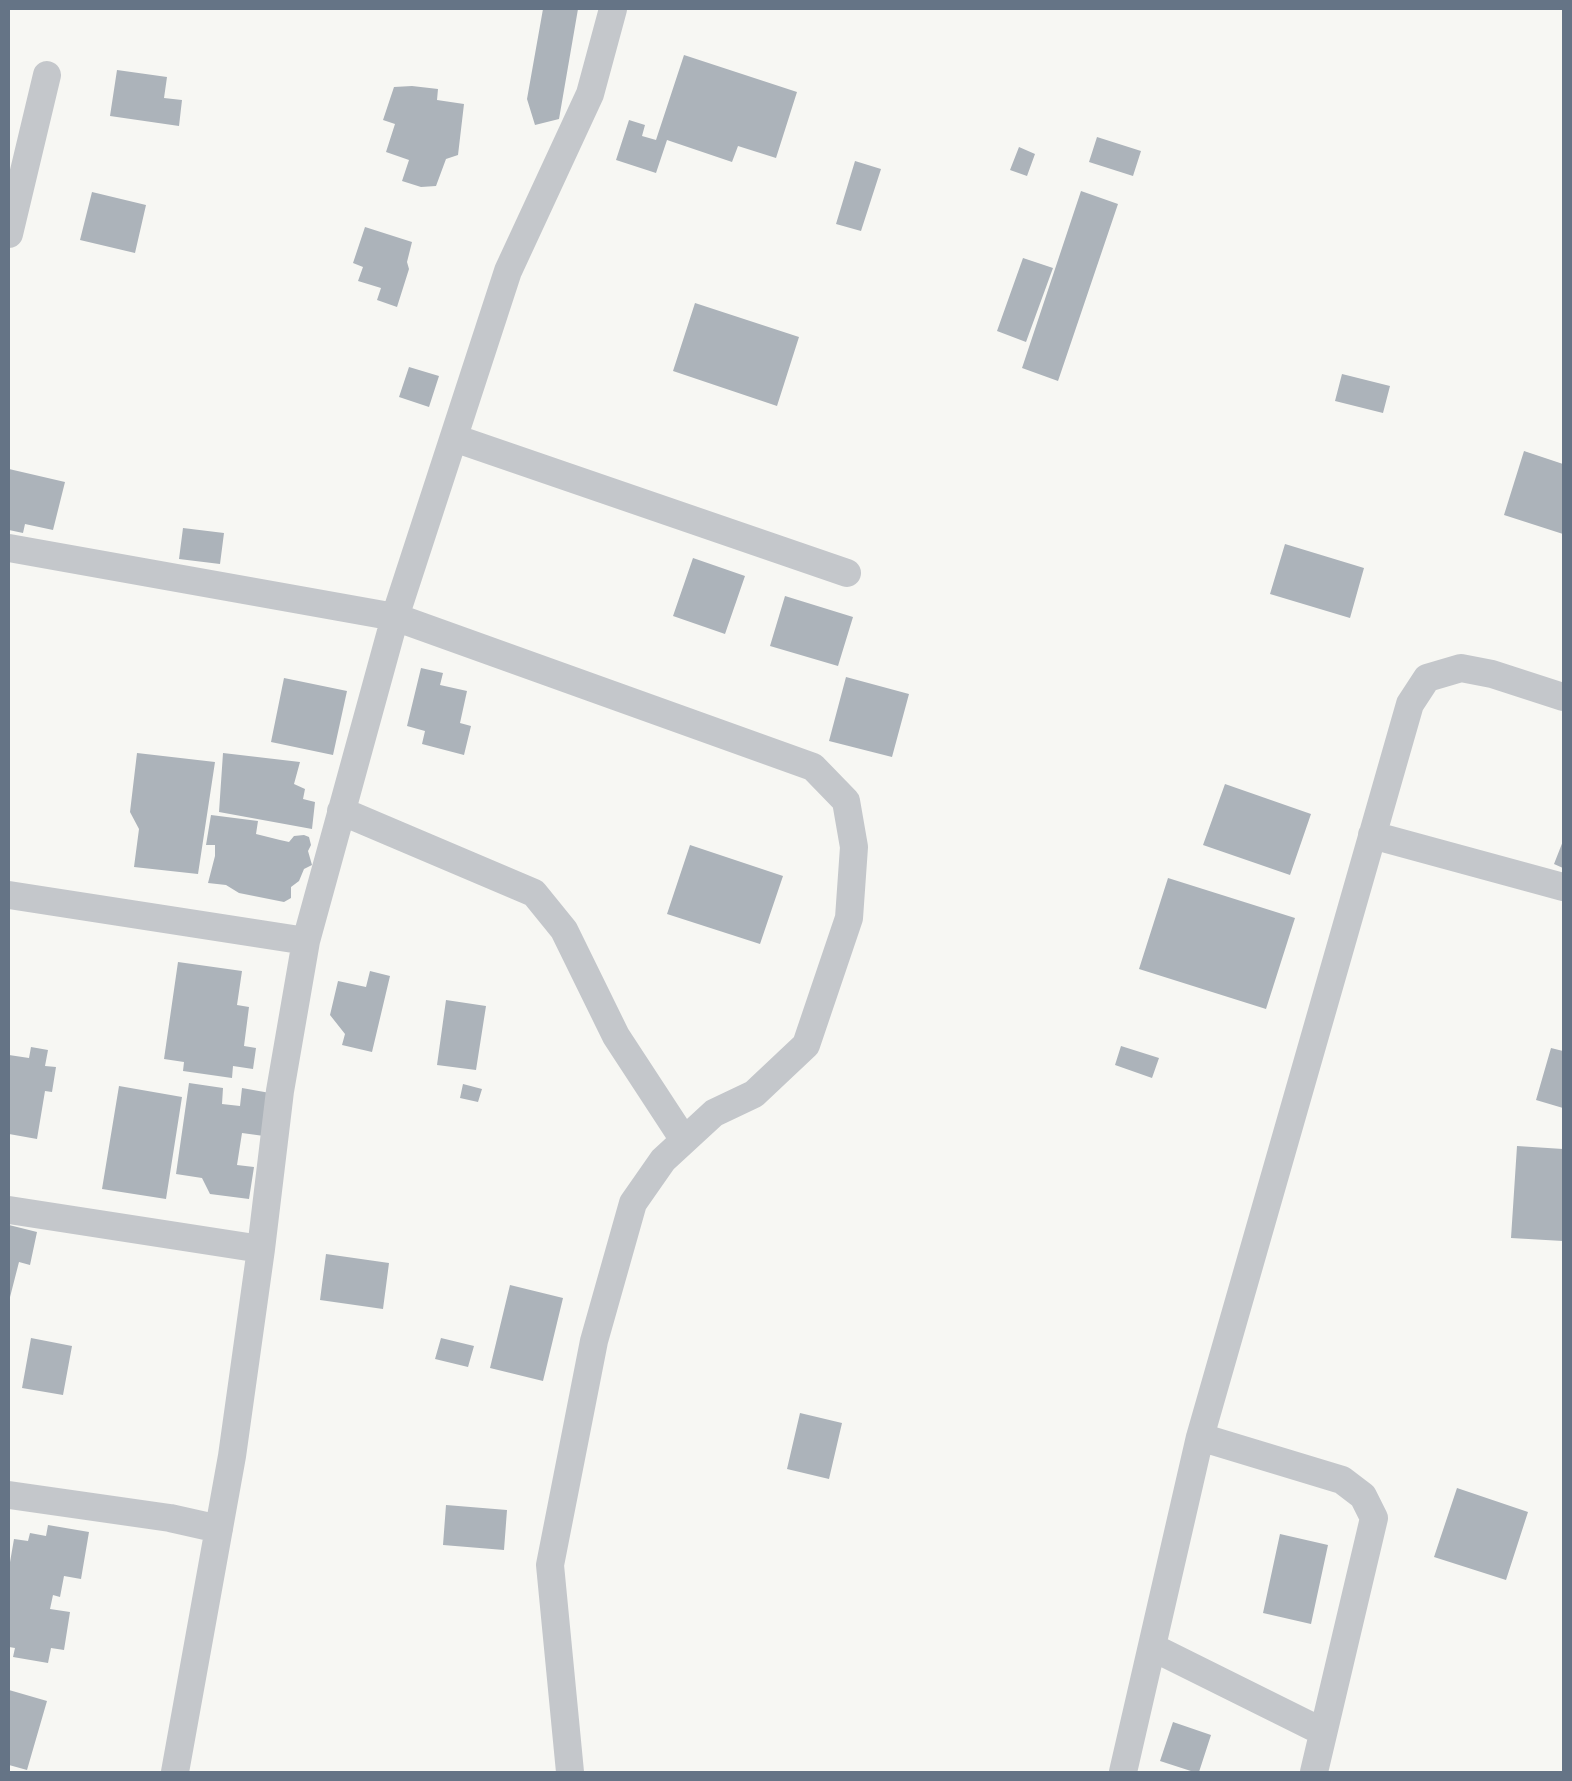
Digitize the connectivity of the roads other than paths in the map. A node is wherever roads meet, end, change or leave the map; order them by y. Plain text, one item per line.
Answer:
1 (613, 9) edge
2 (47, 75) dead end
3 (9, 234) edge
4 (454, 438) junction
5 (9, 548) edge
6 (847, 573) dead end
7 (396, 617) junction
8 (1563, 697) edge
9 (341, 811) junction
10 (1372, 835) junction
11 (1563, 887) edge
12 (9, 895) edge
13 (306, 941) junction
14 (684, 1140) junction
15 (9, 1210) edge
16 (261, 1249) junction
17 (1200, 1437) junction
18 (9, 1495) edge
19 (219, 1529) junction
20 (1152, 1647) junction
21 (1323, 1732) junction
22 (175, 1772) edge
23 (570, 1772) edge
24 (1124, 1772) edge
25 (1314, 1772) edge

1 - 4 street
2 - 3 street
4 - 6 street
4 - 7 street
5 - 7 street
7 - 9 street
7 - 14 street
8 - 10 street
9 - 13 street
9 - 14 street
10 - 11 street
10 - 17 street
12 - 13 street
13 - 16 street
14 - 23 street
15 - 16 street
16 - 19 street
17 - 20 street
17 - 21 street
18 - 19 street
19 - 22 street
20 - 21 street
20 - 24 street
21 - 25 street

